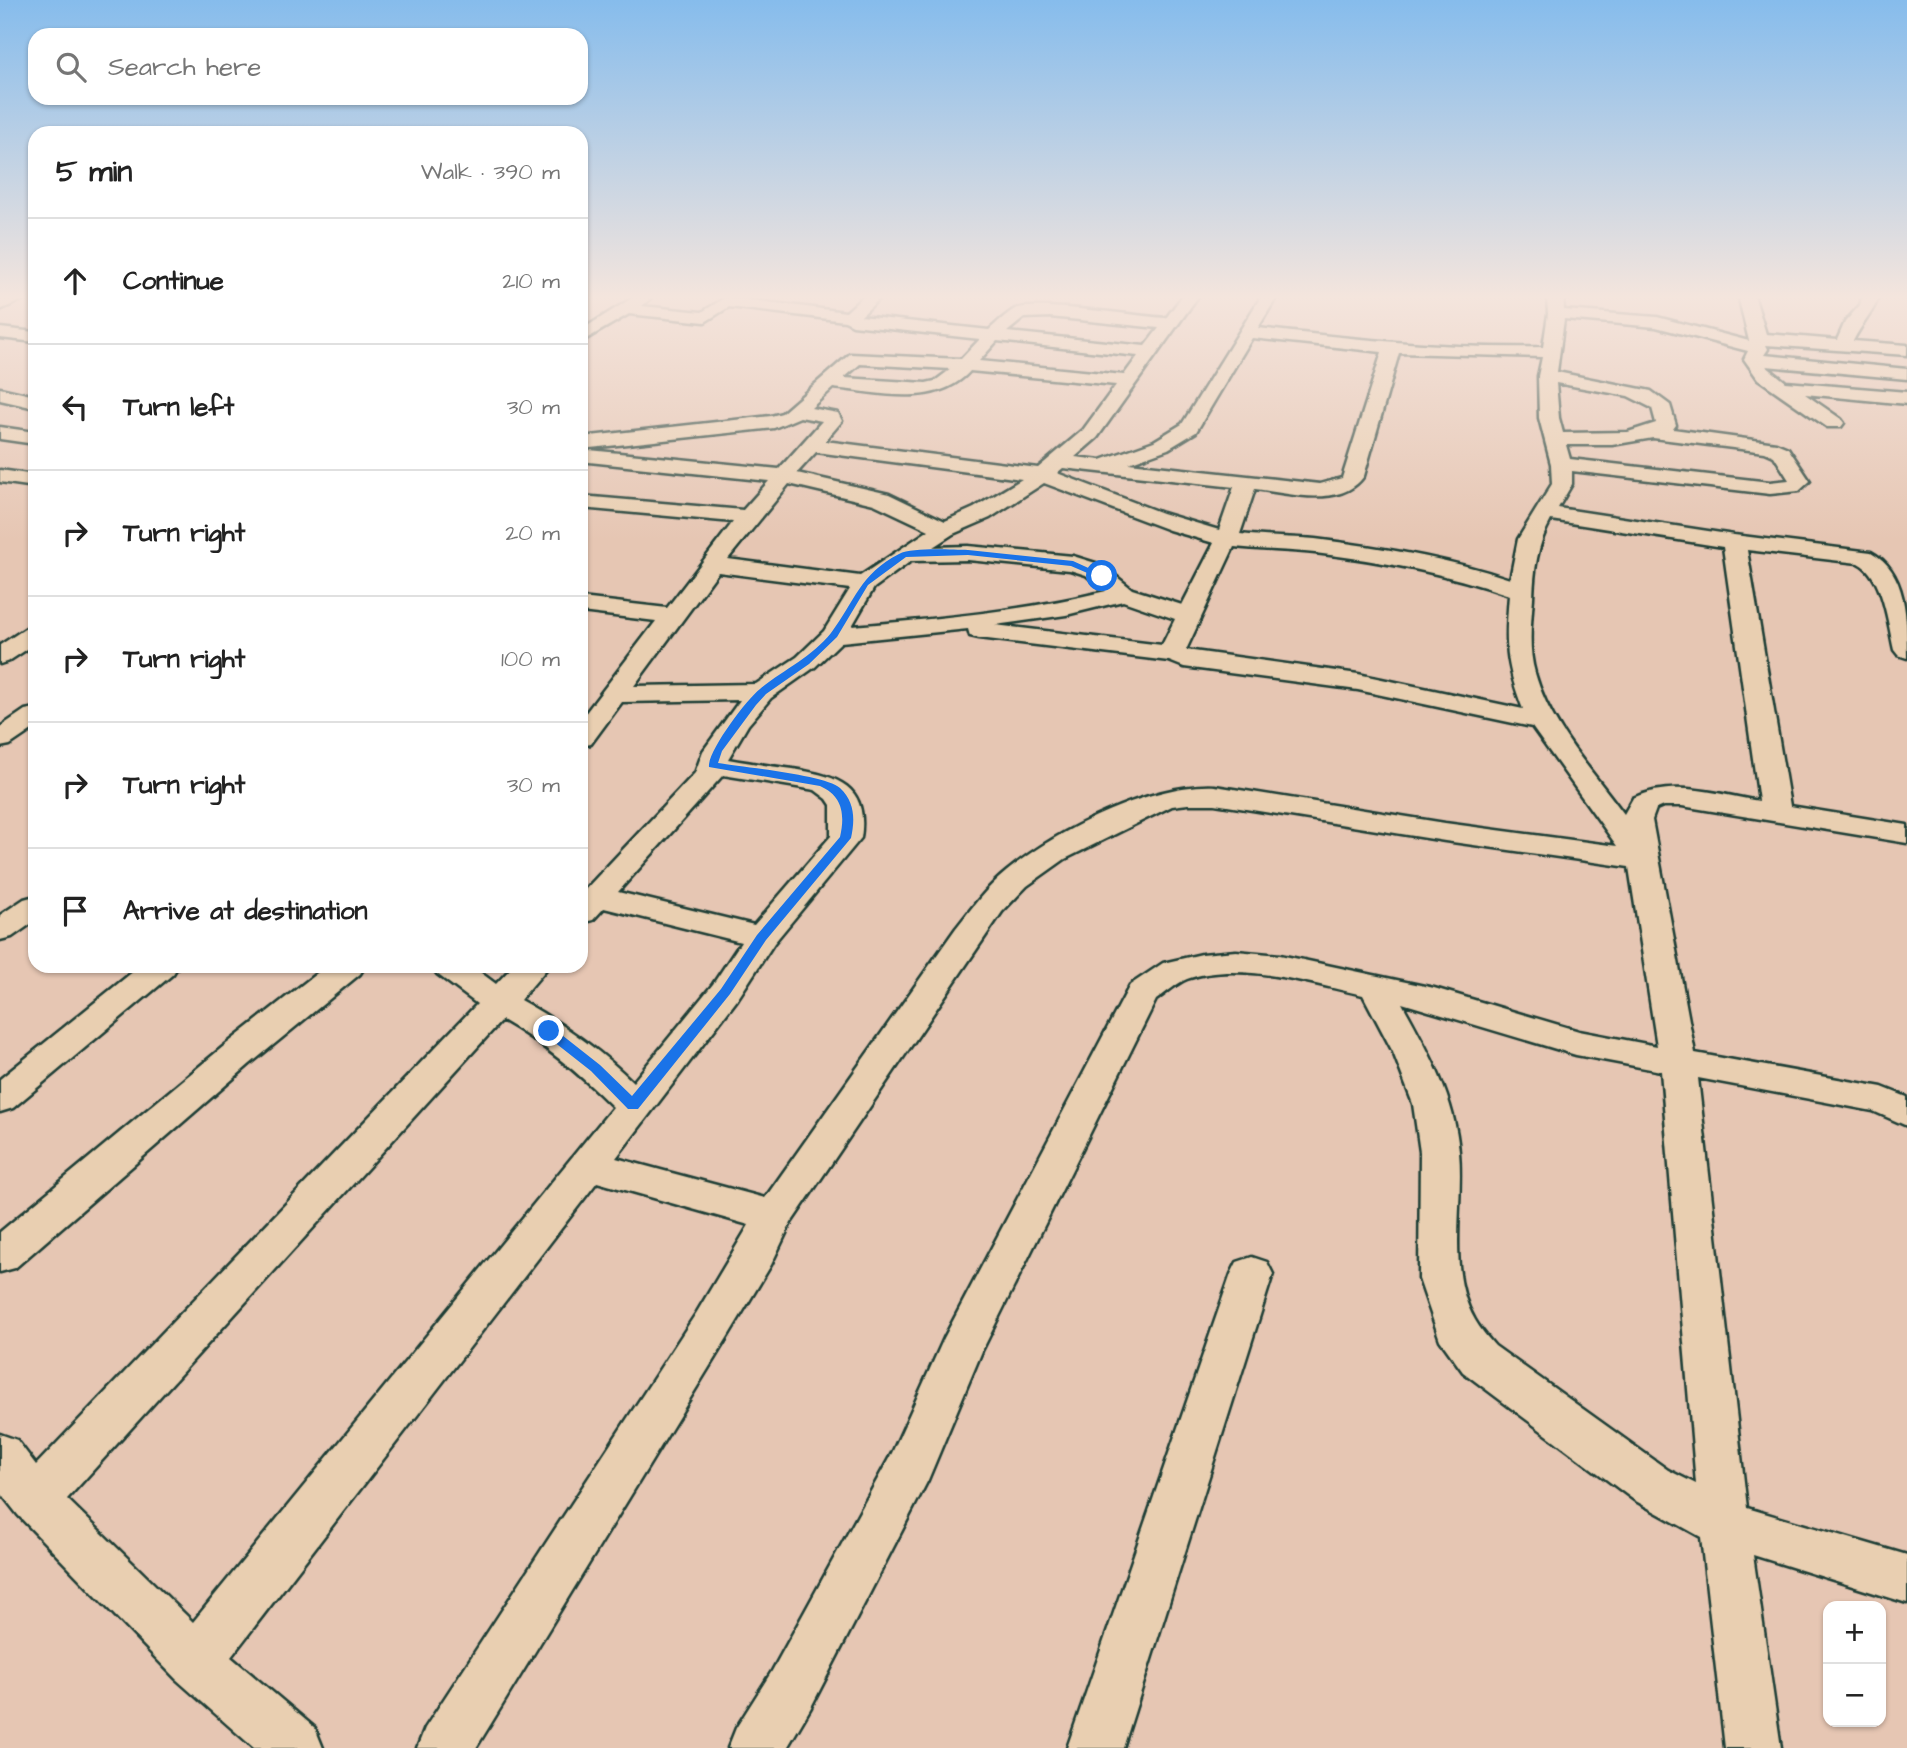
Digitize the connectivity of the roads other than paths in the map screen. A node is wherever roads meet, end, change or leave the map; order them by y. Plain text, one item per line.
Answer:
1 (834, 377) edge
2 (952, 377) edge
3 (1084, 377) edge
4 (1132, 377) edge
5 (1220, 377) edge
6 (1384, 377) edge
7 (1549, 377) edge
8 (1587, 377) edge
9 (1765, 377) edge
10 (1129, 381) junction
11 (828, 382) junction
12 (1781, 387) junction
13 (0, 394) edge
14 (1907, 398) edge
15 (28, 400) edge
16 (797, 411) junction
17 (1834, 423) dead end
18 (0, 433) edge
19 (1656, 433) junction
20 (28, 437) edge
21 (1554, 439) junction
22 (588, 442) edge
23 (810, 445) junction
24 (588, 457) edge
25 (1561, 464) junction
26 (1098, 465) junction
27 (1051, 468) junction
28 (0, 476) edge
29 (782, 476) junction
30 (28, 480) edge
31 (1246, 483) junction
32 (588, 503) edge
33 (1546, 513) junction
34 (748, 517) junction
35 (945, 529) junction
36 (1227, 539) junction
37 (1734, 541) junction
38 (904, 554) junction
39 (713, 564) junction
40 (865, 584) junction
41 (1521, 591) junction
42 (1124, 594) junction
43 (588, 606) edge
44 (1189, 615) junction
45 (672, 616) junction
46 (940, 626) junction
47 (834, 635) junction
48 (28, 638) edge
49 (1907, 650) edge
50 (1175, 654) junction
51 (0, 656) edge
52 (762, 692) junction
53 (613, 694) junction
54 (28, 721) edge
55 (1541, 721) junction
56 (588, 728) edge
57 (0, 739) edge
58 (712, 765) junction
59 (1776, 813) junction
60 (1907, 834) edge
61 (1642, 859) junction
62 (589, 904) edge
63 (1651, 904) junction
64 (28, 911) edge
65 (0, 930) edge
66 (761, 937) junction
67 (153, 973) edge
68 (339, 973) edge
69 (459, 973) edge
70 (525, 973) edge
71 (1376, 985) junction
72 (498, 1002) junction
73 (1678, 1061) junction
74 (0, 1100) edge
75 (633, 1105) junction
76 (1907, 1113) edge
77 (586, 1164) junction
78 (774, 1216) junction
79 (0, 1256) edge
80 (1252, 1274) dead end
81 (0, 1455) edge
82 (35, 1500) junction
83 (1724, 1524) junction
84 (1907, 1579) edge
85 (195, 1661) junction
86 (295, 1748) edge
87 (444, 1748) edge
88 (756, 1748) edge
89 (1095, 1748) edge
90 (1753, 1748) edge

1 - 11 street
2 - 11 street
3 - 10 street
4 - 10 street
5 - 26 street
6 - 31 street
7 - 21 street
8 - 19 street
9 - 12 street
10 - 27 street
11 - 16 street
12 - 14 street
12 - 17 street
13 - 15 street
16 - 22 street
16 - 23 street
18 - 20 street
19 - 21 street
19 - 25 street
21 - 25 street
23 - 27 street
23 - 29 street
24 - 29 street
25 - 33 street
26 - 27 street
26 - 31 street
27 - 35 street
27 - 36 street
28 - 30 street
29 - 34 street
29 - 35 street
31 - 36 street
32 - 34 street
33 - 37 street
33 - 41 street
34 - 39 street
35 - 38 street
36 - 41 street
36 - 44 street
37 - 49 street
37 - 59 street
38 - 40 street
38 - 42 street
39 - 40 street
39 - 45 street
40 - 47 street
41 - 55 street
42 - 44 street
42 - 46 street
43 - 45 street
44 - 50 street
45 - 53 street
46 - 47 street
46 - 50 street
47 - 52 street
48 - 51 street
50 - 55 street
52 - 53 street
52 - 58 street
53 - 56 street
54 - 57 street
55 - 61 street
58 - 62 street
58 - 66 street
59 - 60 street
59 - 63 street
61 - 63 street
61 - 78 street
62 - 66 street
63 - 73 street
64 - 65 street
66 - 75 street
67 - 74 street
68 - 79 street
69 - 72 street
70 - 72 street
71 - 73 street
71 - 83 street
71 - 88 street
72 - 75 street
72 - 82 street
73 - 76 street
73 - 83 street
75 - 77 street
77 - 78 street
77 - 85 street
78 - 87 street
80 - 89 street
81 - 82 street
82 - 85 street
83 - 84 street
83 - 90 street
85 - 86 street

